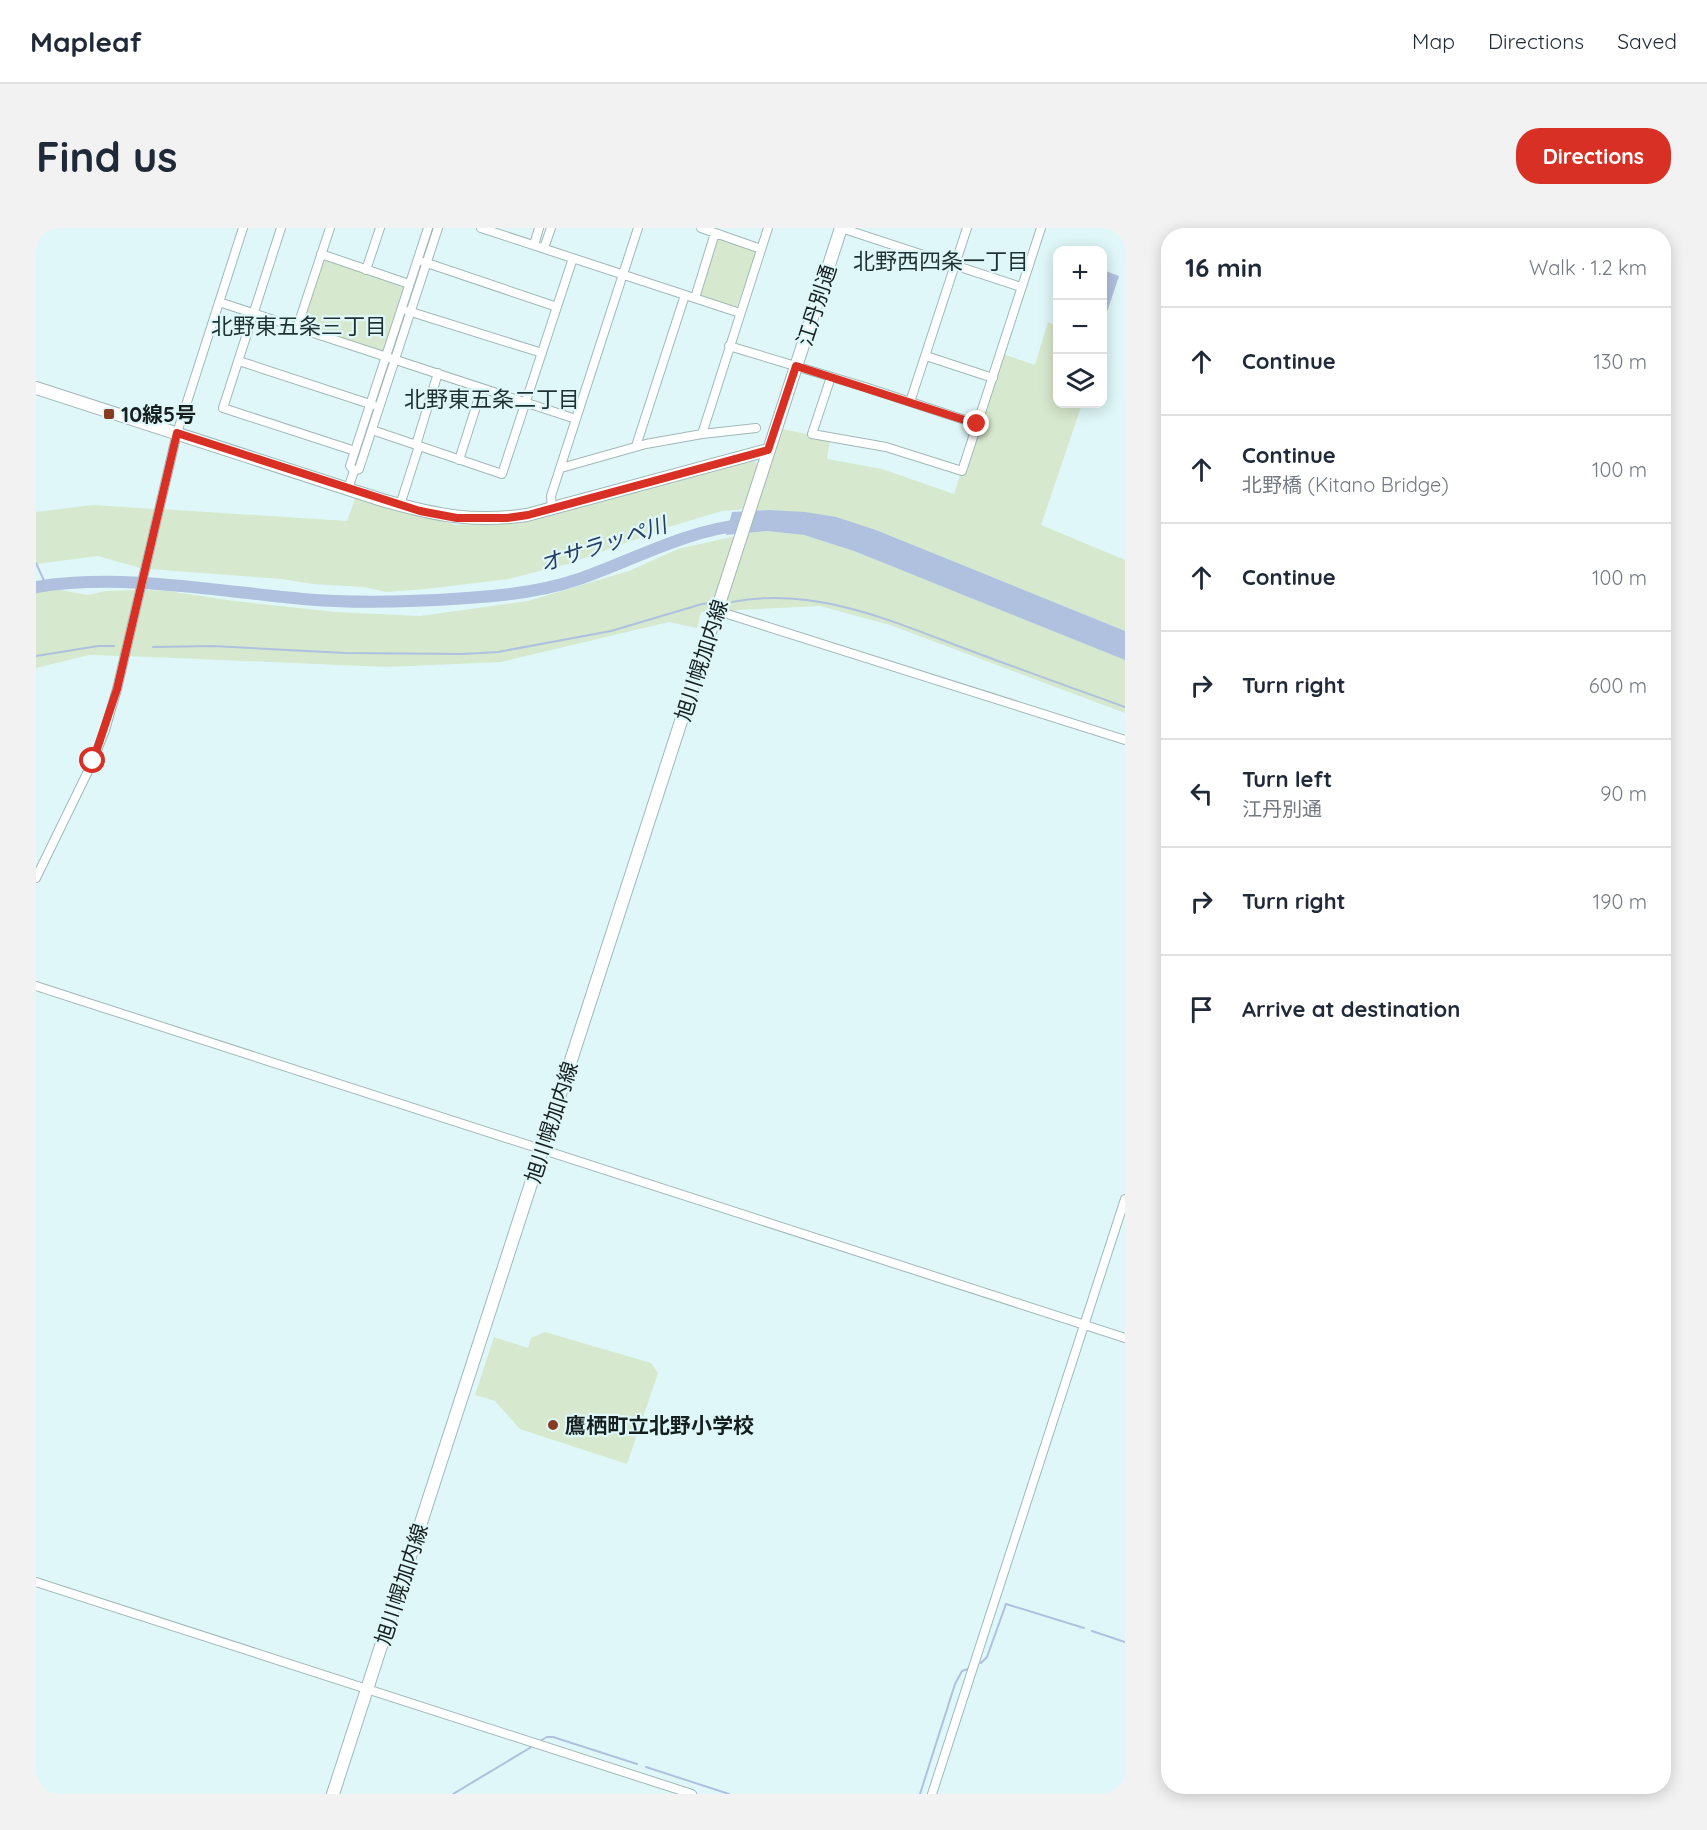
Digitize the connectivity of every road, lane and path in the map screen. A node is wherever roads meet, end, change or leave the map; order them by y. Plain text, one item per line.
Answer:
1 (243, 228) edge
2 (281, 228) edge
3 (330, 228) edge
4 (380, 228) edge
5 (428, 228) edge
6 (438, 228) edge
7 (481, 228) edge
8 (539, 228) edge
9 (551, 228) edge
10 (638, 228) edge
11 (701, 228) edge
12 (768, 228) edge
13 (841, 228) edge
14 (967, 228) edge
15 (1041, 228) edge
16 (491, 230) edge
17 (715, 233) junction
18 (534, 245) junction
19 (544, 248) junction
20 (761, 249) junction
21 (321, 254) junction
22 (573, 258) junction
23 (417, 260) junction
24 (427, 263) junction
25 (955, 266) junction
26 (366, 270) junction
27 (623, 274) junction
28 (409, 284) junction
29 (1021, 287) junction
30 (685, 295) junction
31 (694, 297) junction
32 (219, 302) junction
33 (557, 307) junction
34 (402, 308) junction
35 (411, 312) junction
36 (253, 313) junction
37 (740, 313) junction
38 (297, 327) junction
39 (729, 346) junction
40 (542, 353) junction
41 (386, 356) junction
42 (926, 356) junction
43 (395, 359) junction
44 (239, 361) junction
45 (796, 366) junction
46 (438, 373) junction
47 (831, 376) junction
48 (993, 378) junction
49 (36, 388) edge
50 (482, 388) junction
51 (527, 402) junction
52 (910, 402) junction
53 (375, 405) junction
54 (576, 419) junction
55 (977, 424) junction
56 (756, 429) dead end
57 (372, 430) junction
58 (177, 433) junction
59 (702, 434) junction
60 (417, 445) junction
61 (636, 446) junction
62 (768, 450) junction
63 (355, 451) junction
64 (459, 460) junction
65 (561, 468) junction
66 (354, 471) junction
67 (348, 489) junction
68 (400, 505) junction
69 (552, 509) junction
70 (718, 611) junction
71 (1125, 740) edge
72 (36, 878) edge
73 (36, 986) edge
74 (543, 1149) junction
75 (1125, 1199) edge
76 (1084, 1325) junction
77 (1125, 1338) edge
78 (36, 1582) edge
79 (366, 1690) junction
80 (333, 1794) edge
81 (692, 1794) edge
82 (932, 1794) edge

1 - 32 street
2 - 36 street
3 - 21 street
4 - 26 street
5 - 23 street
6 - 24 street
7 - 16 street
8 - 18 street
9 - 19 street
10 - 27 street
11 - 17 street
12 - 20 street
13 - 25 street
13 - 45 main road, 江丹別通
14 - 25 street
15 - 29 street
16 - 18 street
17 - 20 street
17 - 31 street
18 - 19 street
19 - 22 street
20 - 37 street
21 - 26 street
21 - 38 street
22 - 27 street
22 - 33 street
23 - 24 street
23 - 28 street
24 - 33 street
24 - 35 street
25 - 29 street
25 - 42 street
26 - 28 street
27 - 30 street
27 - 54 street
28 - 34 street
29 - 48 street
30 - 31 street
30 - 61 street
31 - 37 street
32 - 36 street
32 - 58 street
33 - 40 street
34 - 35 street
34 - 41 street
35 - 40 street
35 - 43 street
36 - 38 street
36 - 44 street
37 - 39 street
38 - 41 street
39 - 45 street
39 - 59 street
40 - 51 street
41 - 43 street
41 - 53 street
42 - 48 street
42 - 52 street
43 - 46 street
43 - 53 street
44 - 53 street
44 - 63 street
45 - 47 street
45 - 62 main road, 江丹別通
46 - 50 street
46 - 60 street
47 - 52 street
47 - 55 street
48 - 55 street
49 - 58 main road
50 - 51 street
50 - 64 street
51 - 54 street
51 - 64 street
52 - 55 street
53 - 57 street
53 - 63 street
54 - 65 street
56 - 59 street
57 - 60 street
57 - 66 street
58 - 67 main road
58 - 72 street
59 - 61 street
60 - 64 street
60 - 68 street
61 - 65 street
62 - 69 main road
62 - 70 main road, 旭川幌加内線
63 - 66 street
65 - 69 street
66 - 67 street
67 - 68 main road
68 - 69 main road
70 - 71 street
70 - 74 main road, 旭川幌加内線
73 - 74 street
74 - 76 street
74 - 79 main road, 旭川幌加内線
75 - 76 street
76 - 77 street
76 - 82 street
78 - 79 street
79 - 80 main road, 旭川幌加内線
79 - 81 street

